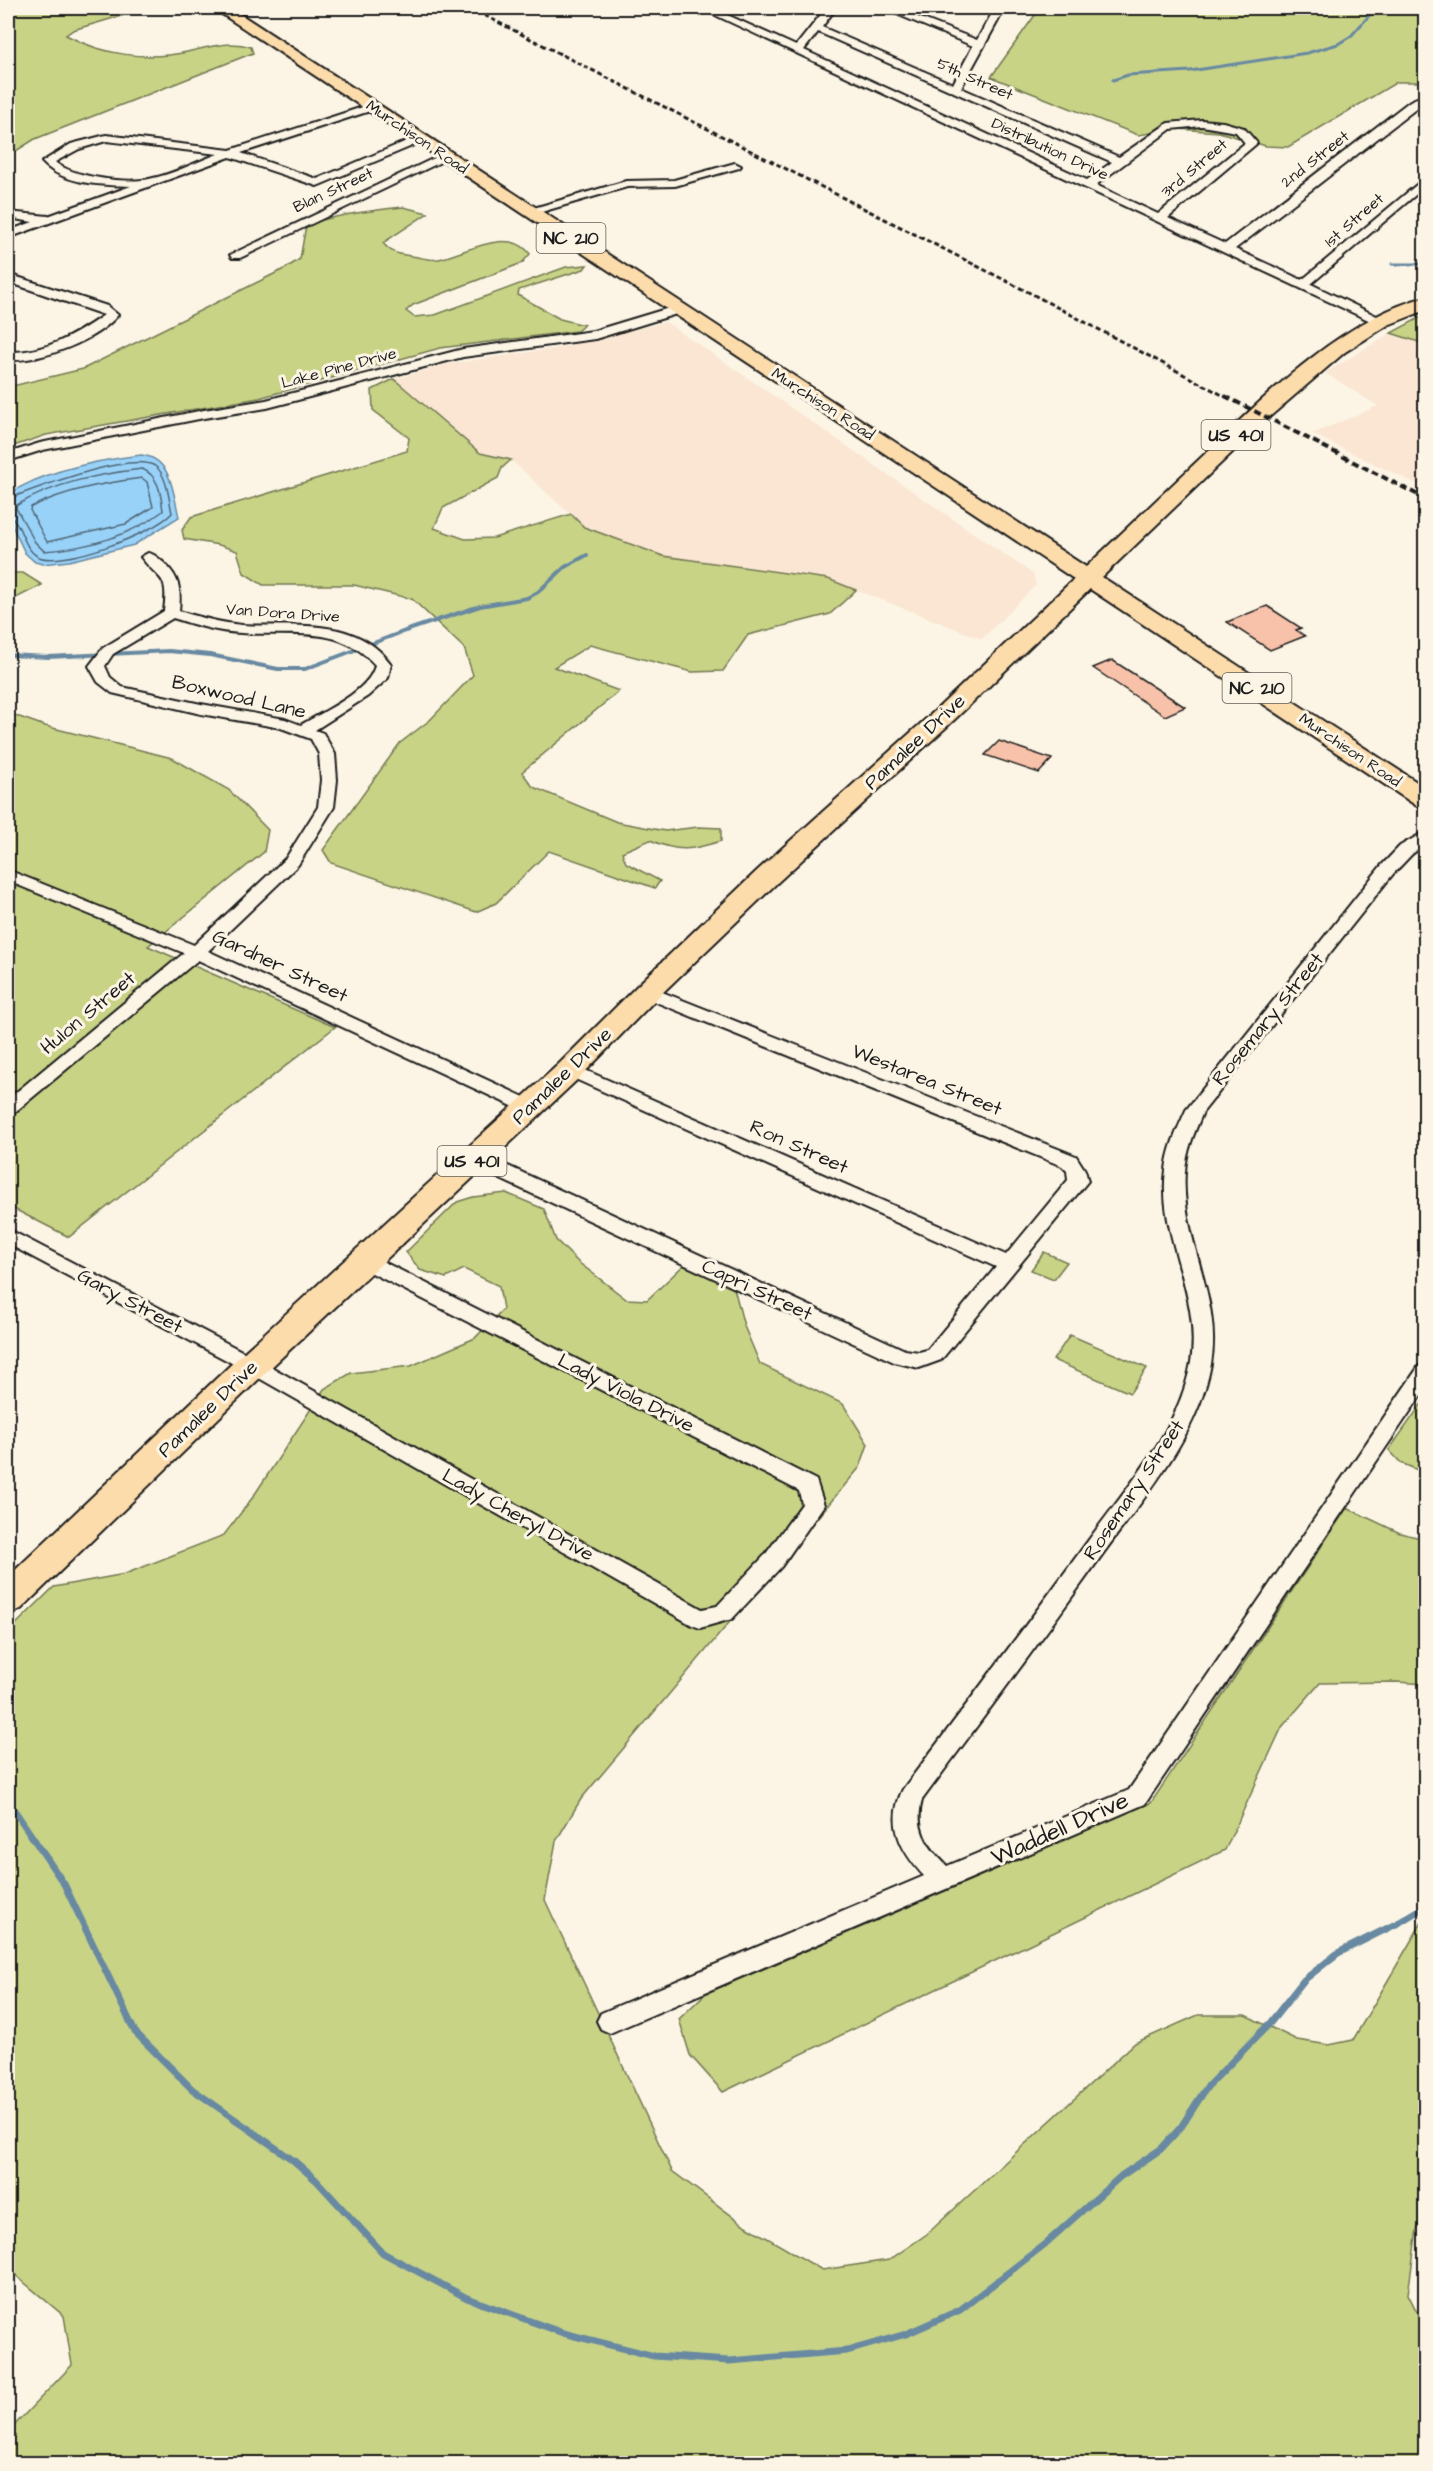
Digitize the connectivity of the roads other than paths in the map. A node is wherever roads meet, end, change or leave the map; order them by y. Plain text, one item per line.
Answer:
1 (221, 8) edge
2 (705, 8) edge
3 (831, 8) edge
4 (887, 8) edge
5 (1000, 8) edge
6 (817, 28) junction
7 (979, 45) junction
8 (798, 50) junction
9 (955, 89) junction
10 (1425, 97) edge
11 (372, 107) junction
12 (420, 139) junction
13 (228, 154) junction
14 (445, 156) junction
15 (1119, 161) junction
16 (735, 166) dead end
17 (1425, 180) edge
18 (149, 183) junction
19 (1088, 185) junction
20 (531, 212) junction
21 (8, 215) edge
22 (1159, 219) junction
23 (51, 221) junction
24 (8, 235) edge
25 (1227, 249) junction
26 (236, 255) dead end
27 (8, 278) edge
28 (1303, 285) junction
29 (1425, 303) edge
30 (679, 309) junction
31 (1381, 321) junction
32 (8, 356) edge
33 (8, 457) edge
34 (148, 557) dead end
35 (1088, 576) junction
36 (171, 613) junction
37 (302, 731) junction
38 (1425, 800) edge
39 (1425, 836) edge
40 (8, 875) edge
41 (196, 952) junction
42 (647, 992) junction
43 (570, 1070) junction
44 (530, 1107) junction
45 (8, 1108) edge
46 (475, 1159) junction
47 (8, 1236) edge
48 (365, 1261) junction
49 (1010, 1265) junction
50 (252, 1365) junction
51 (1425, 1371) edge
52 (773, 1561) joint
53 (8, 1599) edge
54 (944, 1880) junction
55 (610, 2021) dead end

1 - 11 main road, Murchison Road / NC 210
2 - 8 street, Distribution Drive
3 - 6 street
4 - 7 street
5 - 7 street
6 - 8 street
6 - 9 street, 5th Street
7 - 9 street
8 - 19 street, Distribution Drive
9 - 15 street, 5th Street
10 - 25 street, 2nd Street
11 - 12 main road, Murchison Road / NC 210
11 - 13 street
12 - 13 street
12 - 14 main road, Murchison Road / NC 210
13 - 18 street
13 - 18 street
14 - 20 main road, Murchison Road / NC 210
14 - 26 street, Blan Street
15 - 19 street
15 - 22 street, 3rd Street
16 - 20 street
17 - 28 street, 1st Street
18 - 23 street
19 - 22 street, Distribution Drive
20 - 30 main road, Murchison Road / NC 210
21 - 23 street
22 - 25 street, Distribution Drive
23 - 24 street
25 - 28 street, Distribution Drive
27 - 32 street
28 - 31 street, Distribution Drive
29 - 31 main road, US 401
30 - 33 street, Lake Pine Drive
30 - 35 main road, Murchison Road / NC 210
31 - 35 main road, US 401
34 - 36 street
35 - 38 main road, Murchison Road / NC 210
35 - 42 main road, Pamalee Drive / US 401
36 - 37 street, Boxwood Lane
36 - 37 street, Van Dora Drive
37 - 41 street, Boxwood Lane
39 - 54 street, Rosemary Street
40 - 41 street, Gardner Street
41 - 44 street, Gardner Street
41 - 45 street, Hulon Street
42 - 43 main road, Pamalee Drive / US 401
42 - 49 street, Westarea Street
43 - 44 main road, Pamalee Drive / US 401
43 - 49 street, Ron Street
44 - 46 main road, Pamalee Drive / US 401
46 - 48 main road, Pamalee Drive / US 401
46 - 49 street, Capri Street
47 - 50 street, Gary Street
48 - 50 main road, Pamalee Drive / US 401
48 - 52 street, Lady Viola Drive
50 - 52 street, Lady Cheryl Drive
50 - 53 main road, Pamalee Drive / US 401
51 - 54 street, Waddell Drive
54 - 55 street, Waddell Drive

